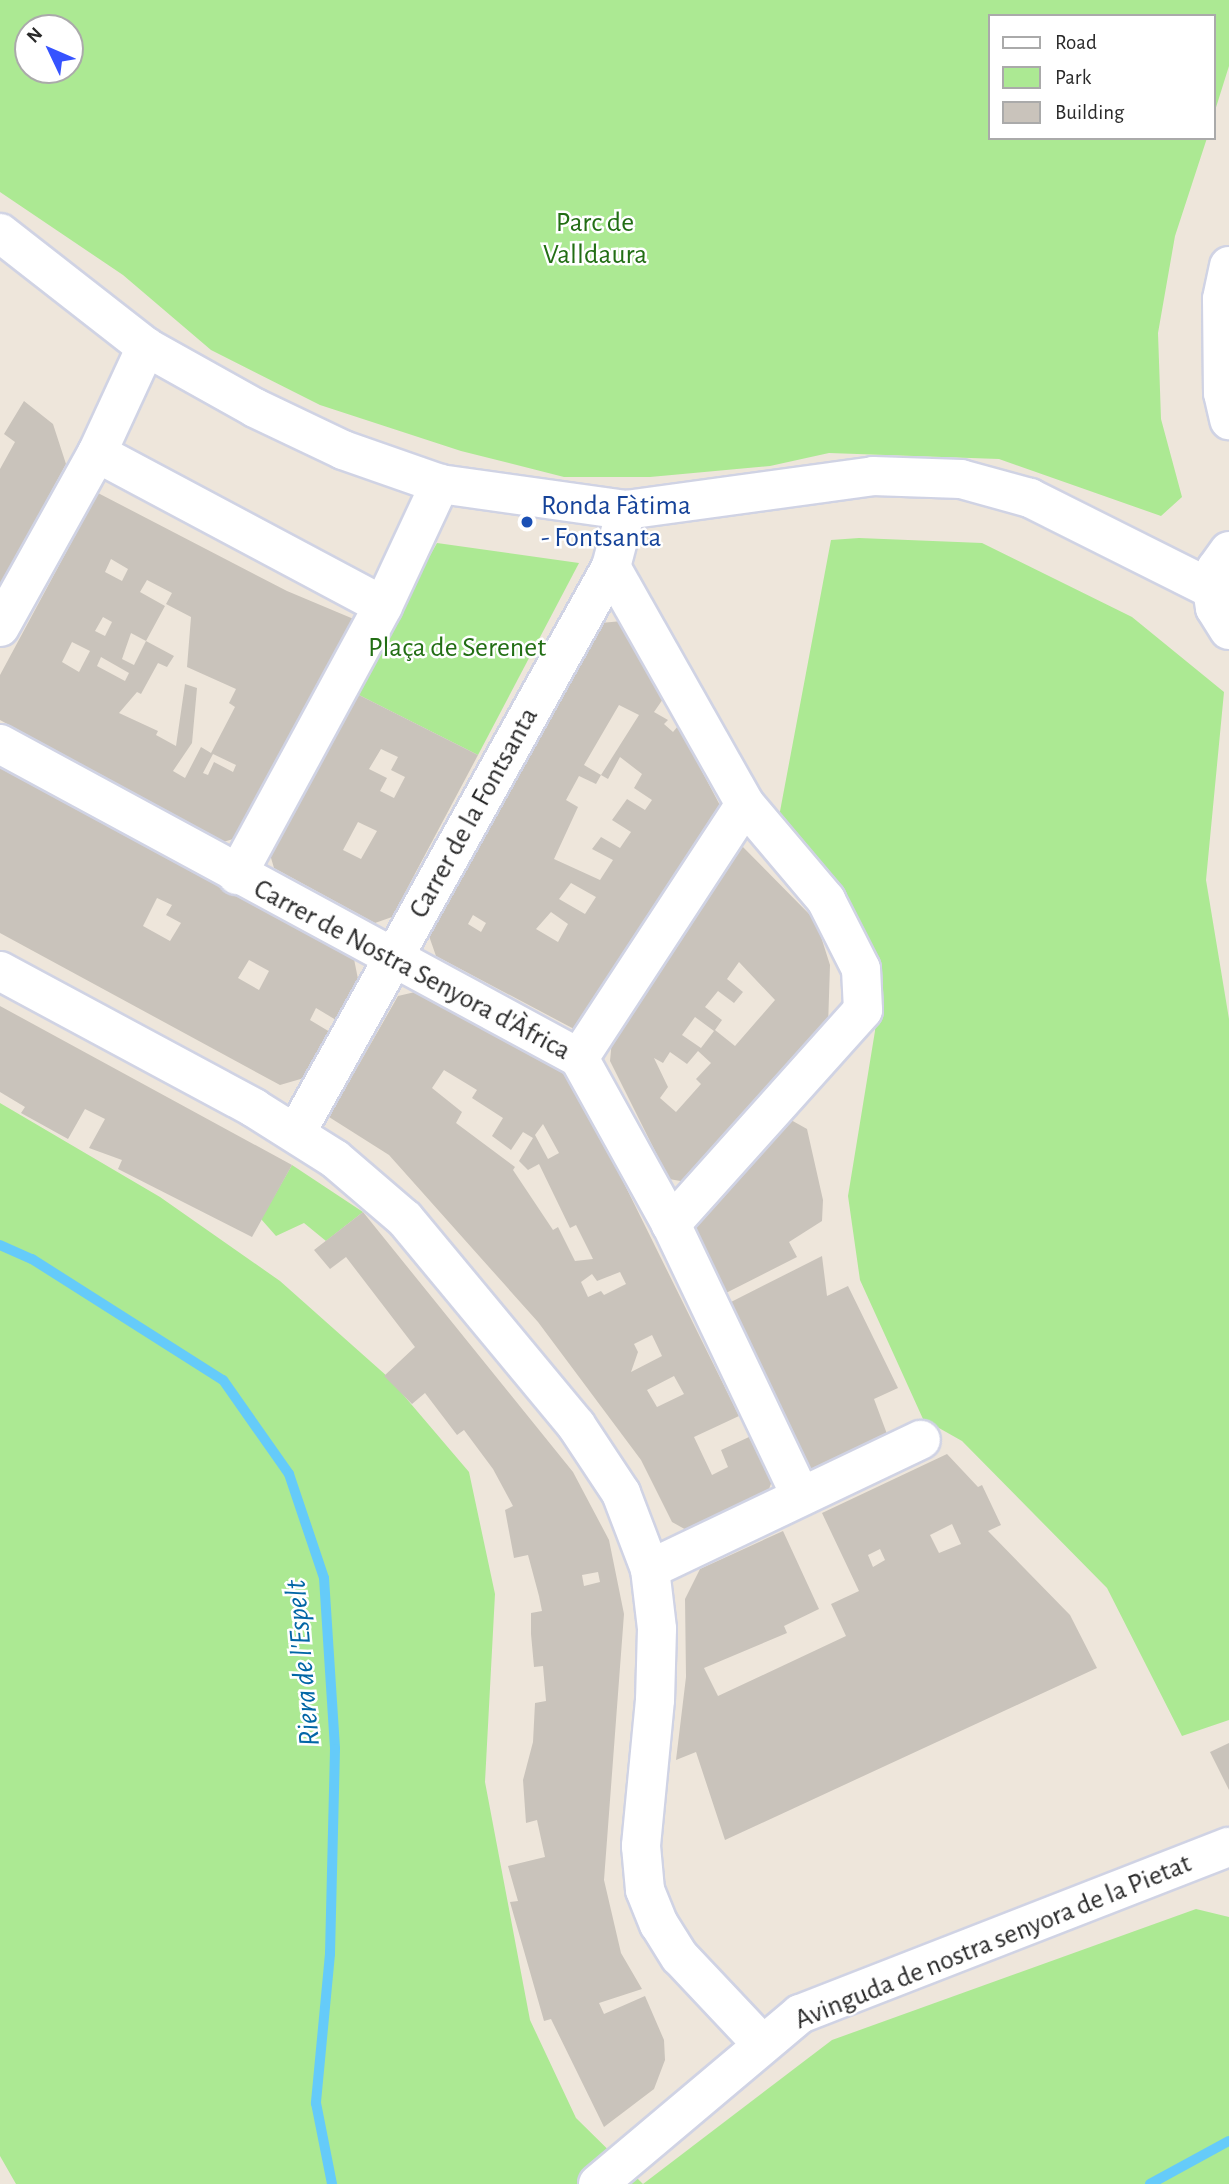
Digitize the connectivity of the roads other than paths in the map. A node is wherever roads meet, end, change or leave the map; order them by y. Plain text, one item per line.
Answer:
1 (0, 233) edge
2 (1229, 266) edge
3 (146, 347) junction
4 (1229, 421) edge
5 (97, 453) junction
6 (440, 484) junction
7 (626, 510) junction
8 (1229, 551) edge
9 (611, 567) junction
10 (1212, 589) junction
11 (383, 606) junction
12 (0, 627) edge
13 (1229, 630) edge
14 (0, 744) edge
15 (745, 804) junction
16 (237, 875) junction
17 (392, 960) junction
18 (0, 971) edge
19 (579, 1058) junction
20 (296, 1133) junction
21 (671, 1224) junction
22 (921, 1440) dead end
23 (801, 1496) junction
24 (650, 1569) junction
25 (1229, 1847) edge
26 (761, 2043) junction
27 (598, 2184) edge

1 - 3 street
2 - 4 street
3 - 5 street
3 - 6 street
5 - 11 street
5 - 12 street
6 - 7 street
6 - 11 street
7 - 9 street, Carrer de la Fontsanta
7 - 10 street
8 - 10 street
9 - 15 street
9 - 17 street, Carrer de la Fontsanta
10 - 13 street
11 - 16 street
14 - 16 street, Carrer de Nostra Senyora d'Àfrica
15 - 19 street
15 - 21 street
16 - 17 street, Carrer de Nostra Senyora d'Àfrica
17 - 19 street, Carrer de Nostra Senyora d'Àfrica
17 - 20 street, Carrer de la Fontsanta
18 - 20 street, Avinguda de nostra senyora de la Pietat
19 - 21 street, Carrer de Nostra Senyora d'Àfrica
20 - 24 street, Avinguda de nostra senyora de la Pietat
21 - 23 street, Carrer de Nostra Senyora d'Àfrica
22 - 23 street
23 - 24 street
24 - 26 street, Avinguda de nostra senyora de la Pietat
25 - 26 street, Avinguda de nostra senyora de la Pietat
26 - 27 street, Avinguda de nostra senyora de la Pietat

